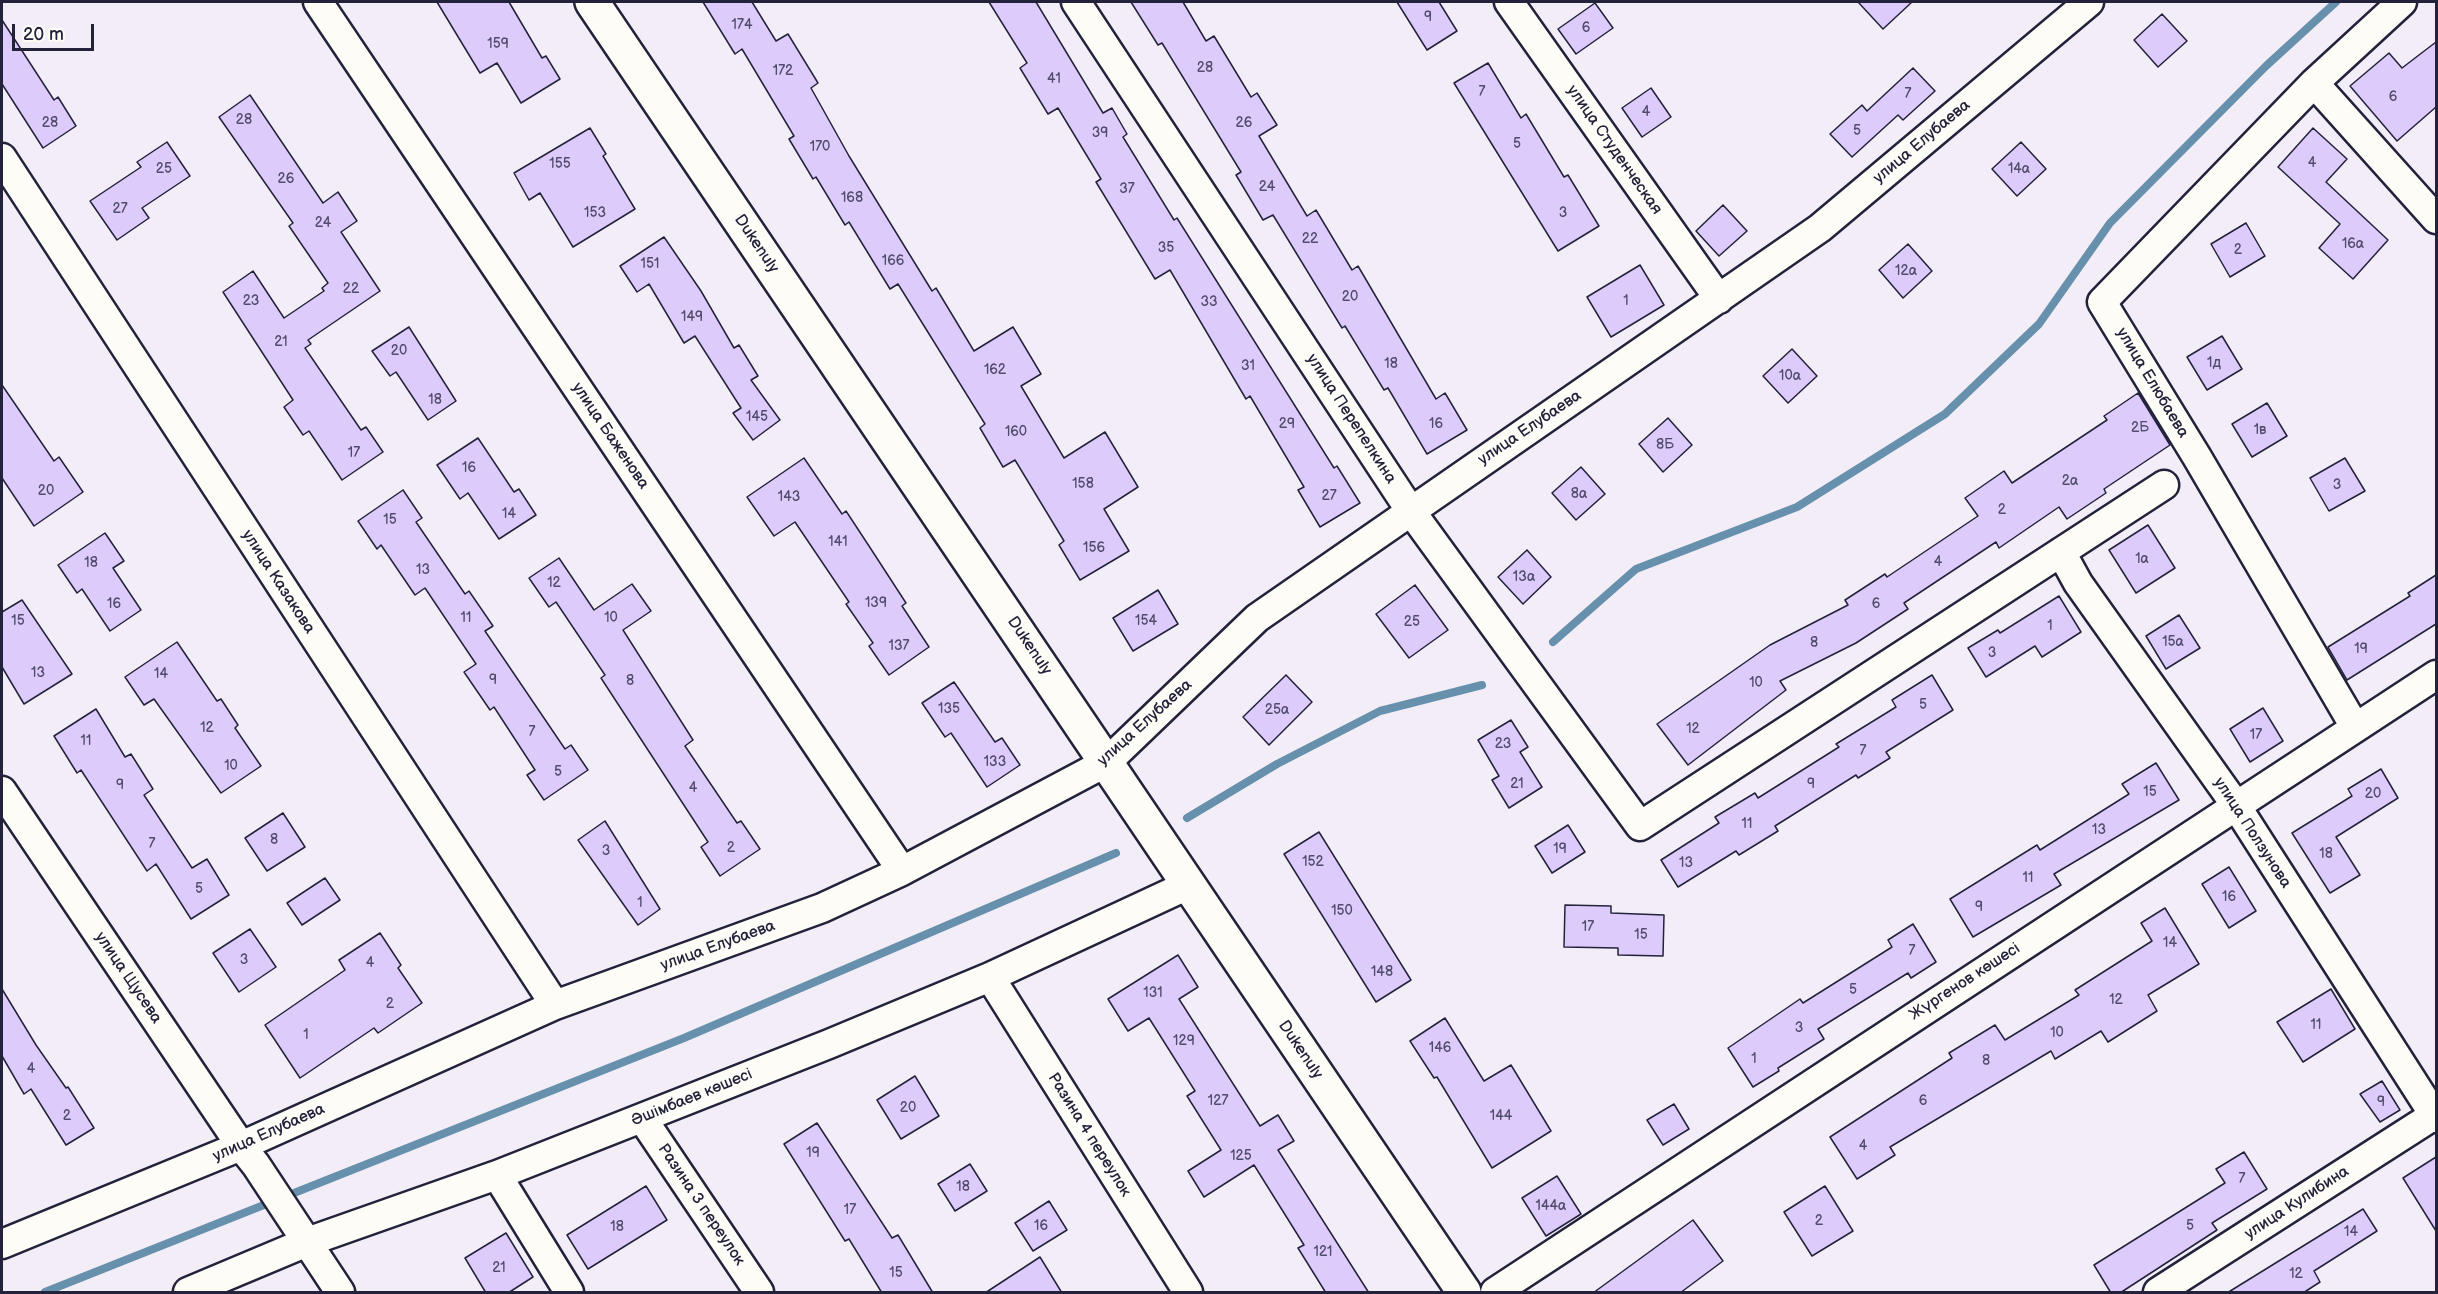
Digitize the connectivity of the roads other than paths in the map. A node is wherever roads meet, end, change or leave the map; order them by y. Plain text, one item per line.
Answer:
1 (318, 2) edge
2 (592, 2) edge
3 (1076, 2) edge
4 (1509, 2) edge
5 (2089, 2) edge
6 (2402, 2) edge
7 (2314, 83) junction
8 (2, 158) edge
9 (2436, 219) edge
10 (1719, 298) junction
11 (2164, 485) dead end
12 (1410, 510) junction
13 (2061, 552) junction
14 (2436, 675) edge
15 (2355, 727) junction
16 (1107, 762) junction
17 (2, 791) edge
18 (2235, 804) junction
19 (902, 871) junction
20 (1188, 885) junction
21 (990, 977) junction
22 (555, 1005) junction
23 (2436, 1116) edge
24 (642, 1118) junction
25 (249, 1155) junction
26 (497, 1175) junction
27 (306, 1242) junction
28 (2, 1244) edge
29 (188, 1293) edge
30 (340, 1293) edge
31 (569, 1293) edge
32 (759, 1293) edge
33 (1188, 1293) edge
34 (1464, 1293) edge
35 (1495, 1293) edge
36 (2158, 1293) edge

1 - 19 street, улица Баженова
2 - 16 street, Dukenuly
3 - 12 street, улица Перепелкина
4 - 10 street, улица Студенческая
5 - 10 street, улица Елубаева
6 - 7 street, улица Елюбаева
7 - 9 street
7 - 15 street, улица Елюбаева
8 - 22 street, улица Казакова
10 - 12 street, улица Елубаева
11 - 13 street
12 - 13 street, улица Перепелкина
12 - 16 street, улица Елубаева
13 - 18 street, улица Ползунова
14 - 15 street, Жүргенов көшесі
15 - 18 street, Жүргенов көшесі
16 - 19 street, улица Елубаева
16 - 20 street, Dukenuly
17 - 25 street, улица Щусева
18 - 23 street, улица Ползунова
18 - 35 street, Жүргенов көшесі
19 - 22 street, улица Елубаева
20 - 21 street, Әшімбаев көшесі
20 - 34 street, Dukenuly
21 - 24 street, Әшімбаев көшесі
21 - 33 street, Разина 4 переулок
22 - 25 street, улица Елубаева
23 - 36 street, улица Кулибина
24 - 26 street, Әшімбаев көшесі
24 - 32 street, Разина 3 переулок
25 - 27 street, улица Щусева
25 - 28 street, улица Елубаева
26 - 27 street, Әшімбаев көшесі
26 - 31 street
27 - 29 street, Әшімбаев көшесі
27 - 30 street, улица Щусева

